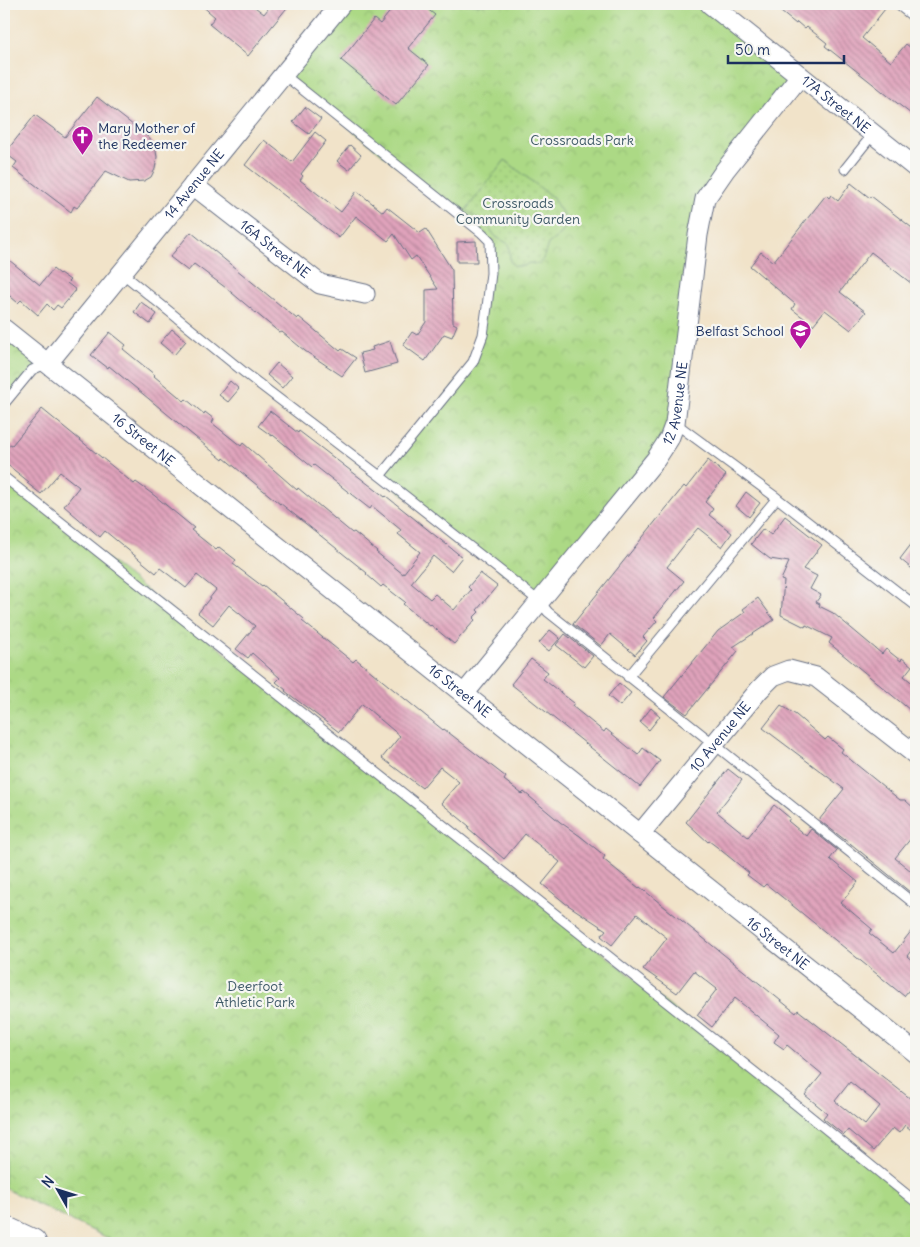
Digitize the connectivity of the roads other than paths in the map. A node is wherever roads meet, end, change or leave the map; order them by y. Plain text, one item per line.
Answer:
1 (341, 4) edge
2 (710, 4) edge
3 (897, 4) edge
4 (916, 19) edge
5 (283, 74) junction
6 (800, 76) junction
7 (874, 134) junction
8 (916, 168) edge
9 (844, 169) dead end
10 (193, 185) junction
11 (122, 273) junction
12 (365, 294) dead end
13 (4, 329) edge
14 (48, 363) junction
15 (4, 404) edge
16 (675, 423) junction
17 (380, 476) junction
18 (4, 477) edge
19 (777, 498) junction
20 (540, 602) junction
21 (916, 606) edge
22 (628, 677) junction
23 (464, 694) junction
24 (714, 745) junction
25 (916, 755) edge
26 (640, 834) junction
27 (916, 905) edge
28 (916, 1054) edge
29 (916, 1202) edge
30 (4, 1230) edge
31 (32, 1243) edge

1 - 5 street, 14 Avenue NE
2 - 6 street, 17A Street NE
3 - 4 lane
5 - 10 street, 14 Avenue NE
5 - 17 lane
6 - 7 street, 17A Street NE
6 - 16 street, 12 Avenue NE
7 - 8 street, 17A Street NE
7 - 9 lane
10 - 11 street, 14 Avenue NE
10 - 12 street, 16A Street NE
11 - 14 street, 14 Avenue NE
11 - 17 lane
13 - 14 street, 16 Street NE
14 - 15 lane
14 - 23 street, 16 Street NE
16 - 19 lane
16 - 20 street, 12 Avenue NE
17 - 20 lane
18 - 29 lane
19 - 21 lane
19 - 22 lane
20 - 22 lane
20 - 23 street, 12 Avenue NE
22 - 24 lane
23 - 26 street, 16 Street NE
24 - 25 street, 10 Avenue NE
24 - 26 street, 10 Avenue NE
24 - 27 lane
26 - 28 street, 16 Street NE
30 - 31 highway

